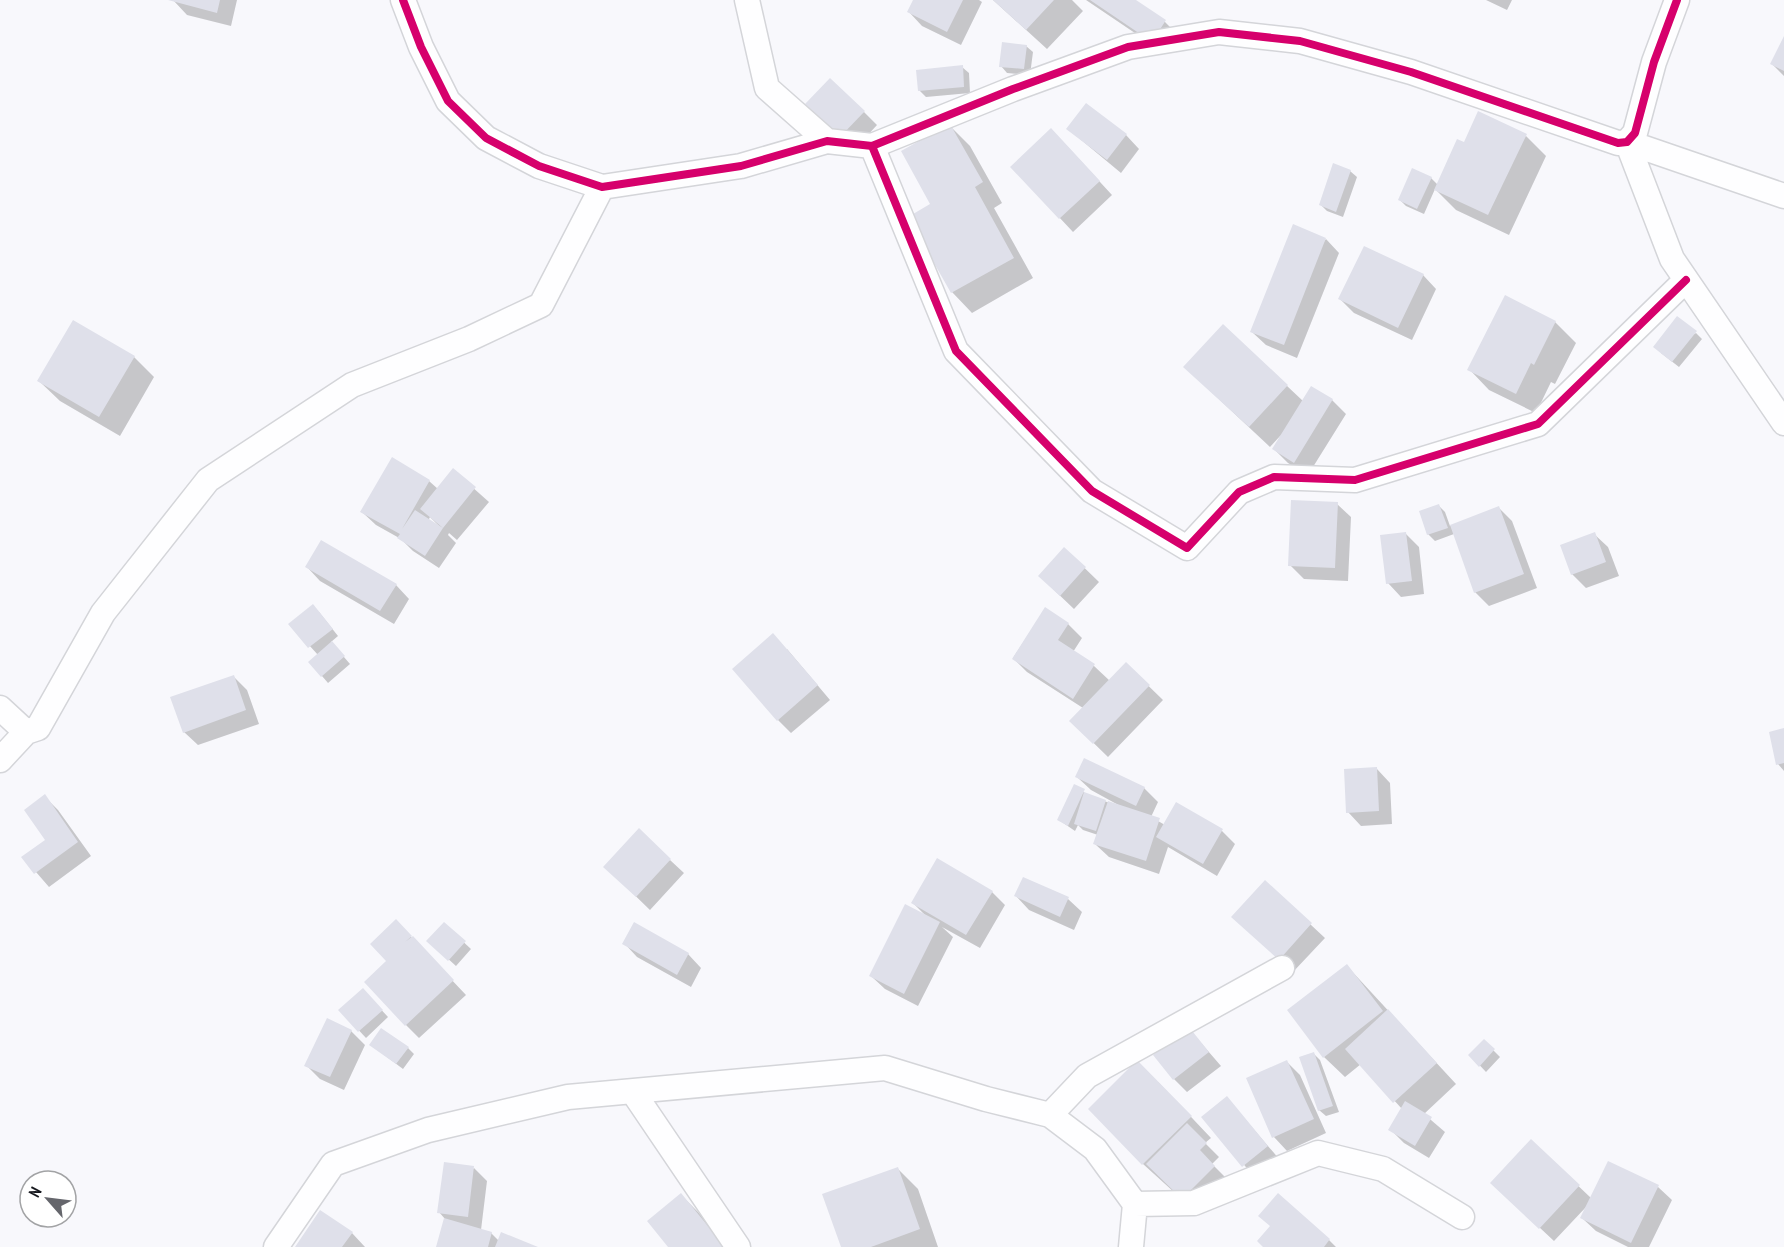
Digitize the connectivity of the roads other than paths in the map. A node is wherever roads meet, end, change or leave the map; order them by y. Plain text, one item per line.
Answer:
1 (403, 0) edge
2 (747, 0) edge
3 (1677, 0) edge
4 (827, 141) junction
5 (1627, 142) junction
6 (872, 146) junction
7 (602, 187) junction
8 (1784, 196) edge
9 (1686, 280) junction
10 (1784, 423) edge
11 (0, 708) edge
12 (26, 732) junction
13 (0, 760) edge
14 (1282, 968) dead end
15 (633, 1092) junction
16 (1050, 1115) junction
17 (1135, 1204) junction
18 (1462, 1217) dead end
19 (276, 1247) edge
20 (738, 1247) edge
21 (1131, 1247) edge

1 - 7 street
2 - 4 street
3 - 5 street
4 - 6 street
4 - 7 street
5 - 6 street
5 - 8 street
5 - 9 street
6 - 9 street
7 - 12 street
9 - 10 street
11 - 12 street
12 - 13 street
14 - 16 street
15 - 16 street
15 - 19 street
15 - 20 street
16 - 17 street
17 - 18 street
17 - 21 street

